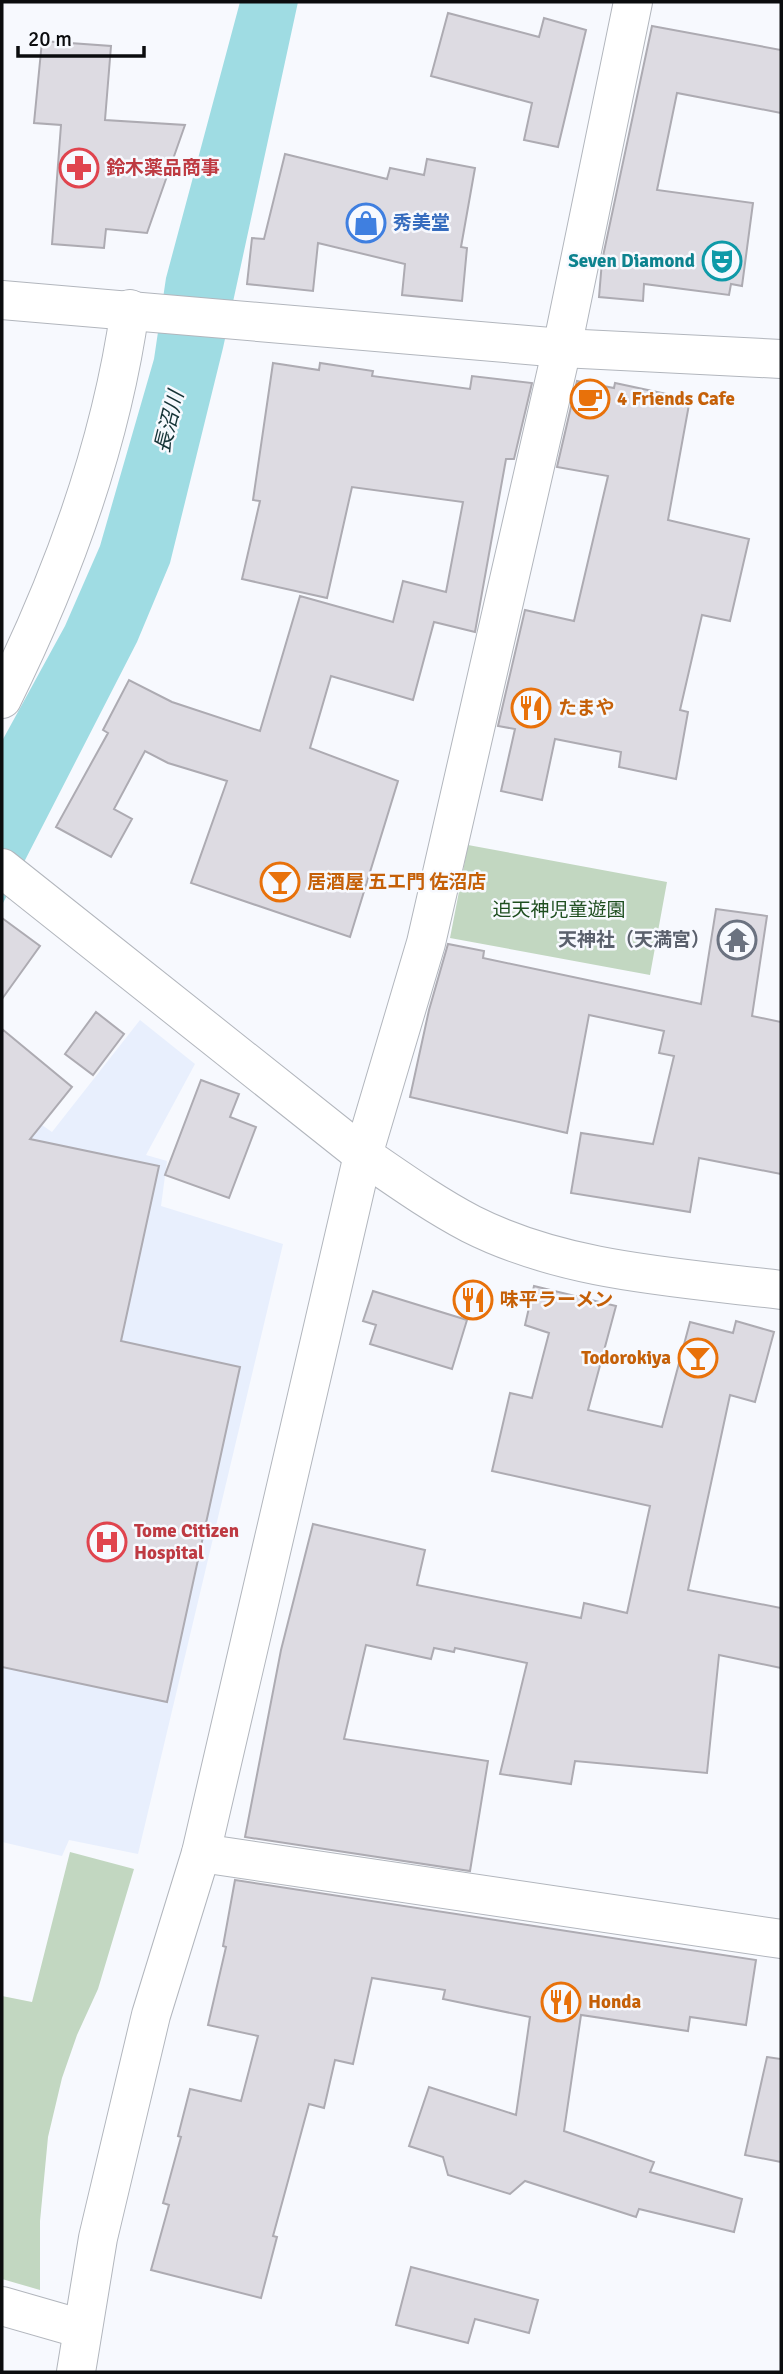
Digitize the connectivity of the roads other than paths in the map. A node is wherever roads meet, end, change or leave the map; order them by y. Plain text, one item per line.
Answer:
1 (633, 2) edge
2 (2, 300) edge
3 (141, 310) junction
4 (562, 348) junction
5 (781, 359) edge
6 (2, 699) edge
7 (10, 874) edge
8 (363, 1155) junction
9 (781, 1290) edge
10 (201, 1853) junction
11 (781, 1939) edge
12 (2, 2306) edge
13 (82, 2329) junction
14 (76, 2372) edge

1 - 4 street
2 - 3 street
3 - 4 street
3 - 6 street
4 - 5 street
4 - 8 street
7 - 8 street
8 - 9 street
8 - 10 street
10 - 11 street
10 - 13 street
12 - 13 street
13 - 14 street

